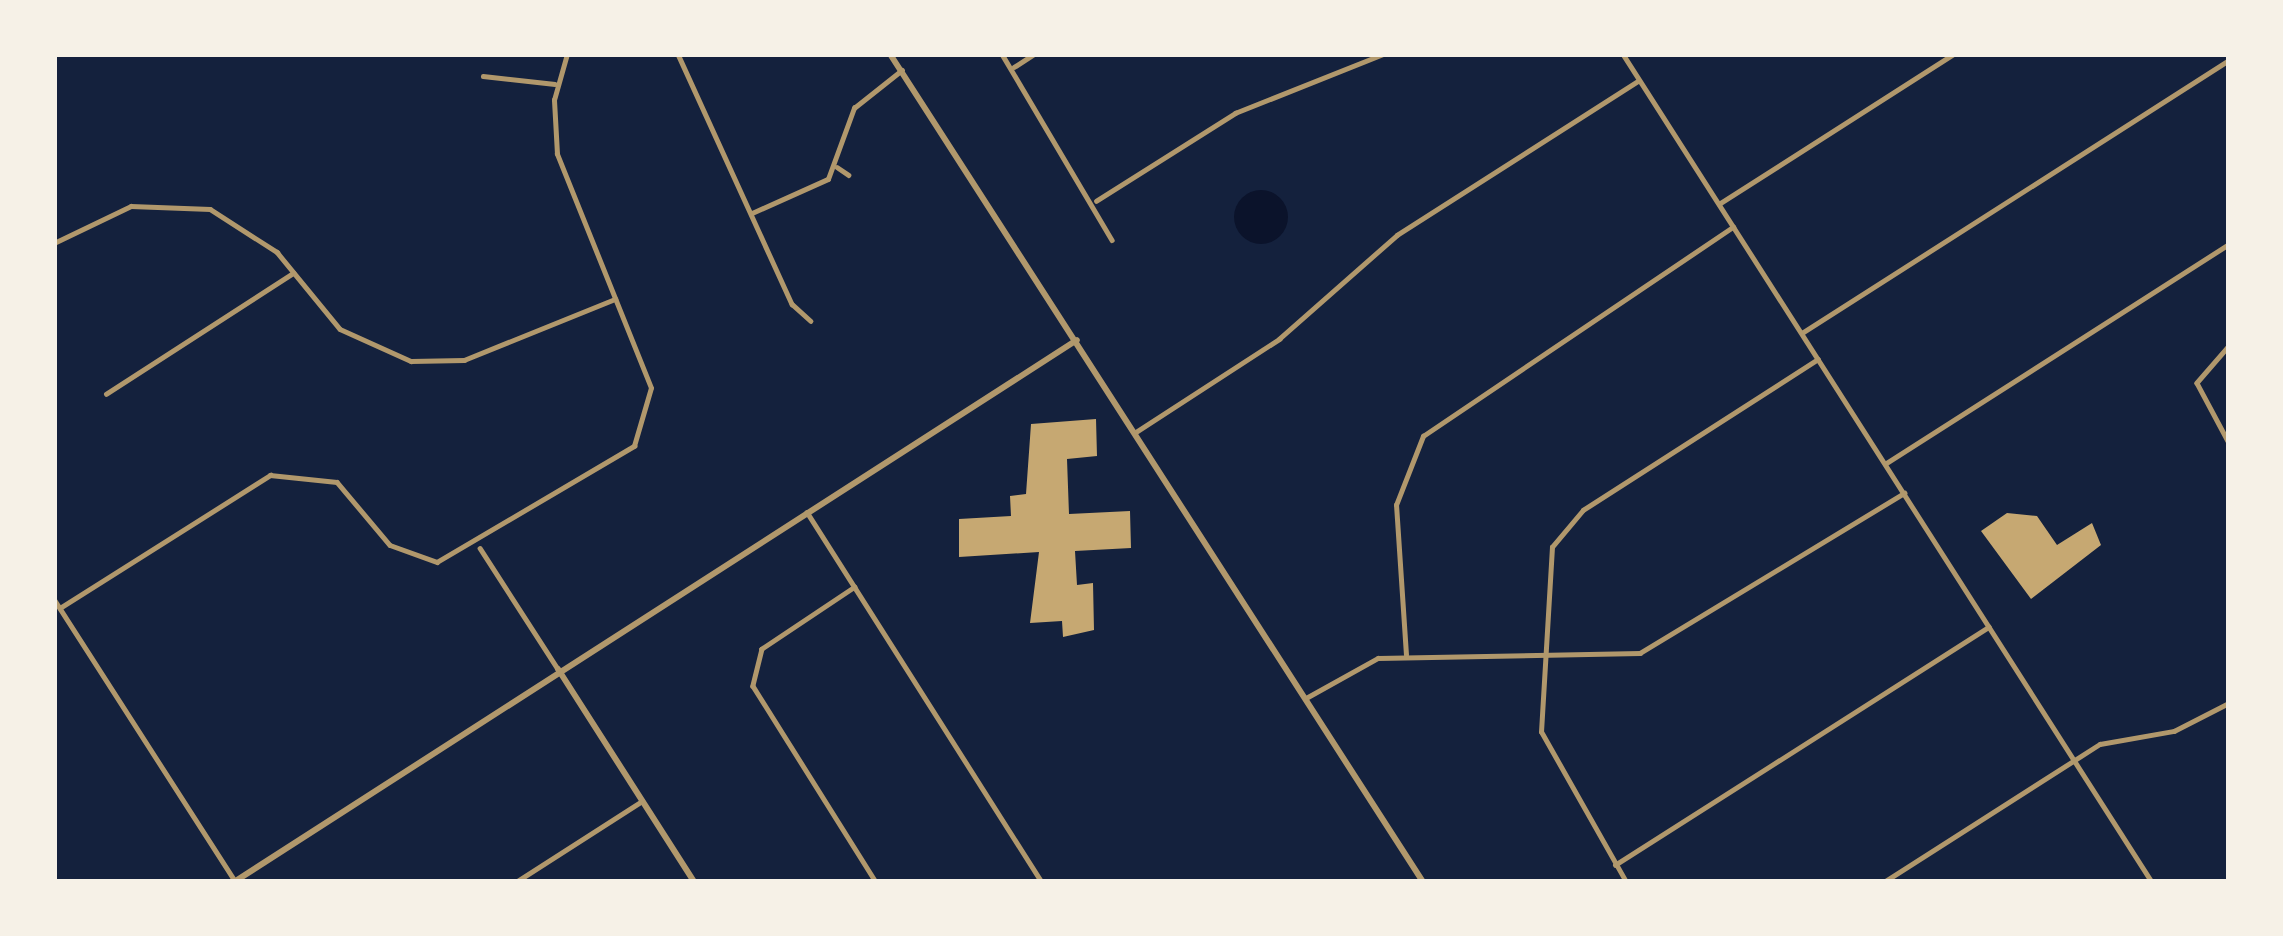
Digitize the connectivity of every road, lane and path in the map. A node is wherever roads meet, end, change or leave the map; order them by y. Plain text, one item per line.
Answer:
1 (567, 54) edge
2 (678, 54) edge
3 (890, 54) edge
4 (1002, 54) edge
5 (1034, 54) edge
6 (1383, 54) edge
7 (1623, 54) edge
8 (1954, 54) edge
9 (2229, 60) edge
10 (1011, 68) junction
11 (902, 70) junction
12 (483, 76) dead end
13 (1639, 80) junction
14 (557, 84) junction
15 (837, 167) junction
16 (849, 175) dead end
17 (1096, 201) junction
18 (1719, 204) junction
19 (752, 213) junction
20 (1733, 226) junction
21 (1112, 240) dead end
22 (54, 243) edge
23 (2229, 244) edge
24 (293, 273) junction
25 (615, 299) junction
26 (811, 321) dead end
27 (1802, 333) junction
28 (1077, 340) junction
29 (2229, 346) edge
30 (1818, 359) junction
31 (106, 394) dead end
32 (1136, 432) junction
33 (2229, 443) edge
34 (1885, 464) junction
35 (1904, 493) junction
36 (807, 511) junction
37 (479, 546) junction
38 (855, 587) junction
39 (54, 599) edge
40 (60, 608) junction
41 (1989, 627) junction
42 (1407, 657) junction
43 (1541, 659) junction
44 (558, 670) junction
45 (1306, 698) junction
46 (2229, 703) edge
47 (2074, 761) junction
48 (642, 800) junction
49 (1615, 865) junction
50 (235, 882) edge
51 (516, 882) edge
52 (694, 882) edge
53 (876, 882) edge
54 (1042, 882) edge
55 (1423, 882) edge
56 (1625, 882) edge
57 (1884, 882) edge
58 (2152, 882) edge

1 - 14 street
2 - 19 street
3 - 11 street
4 - 10 street
5 - 10 street
6 - 17 street
7 - 13 street
8 - 18 street
9 - 27 street
10 - 17 street
11 - 15 street
11 - 28 street
12 - 14 street
13 - 18 street
13 - 32 street
14 - 25 street
15 - 16 street
15 - 19 street
17 - 21 street
18 - 20 street
19 - 26 street
20 - 27 street
20 - 42 street
22 - 24 street
23 - 34 street
24 - 25 street
24 - 31 street
25 - 37 street
27 - 30 street
28 - 32 street
28 - 36 street
29 - 33 street
30 - 34 street
30 - 43 street
32 - 45 street
34 - 35 street
35 - 41 street
35 - 43 street
36 - 38 street
36 - 44 street
37 - 40 street
37 - 44 street
38 - 53 street
38 - 54 street
39 - 40 street
40 - 50 street
41 - 47 street
41 - 49 street
42 - 43 street
42 - 45 street
43 - 49 street
44 - 48 street
44 - 50 street
45 - 55 street
46 - 47 street
47 - 57 street
47 - 58 street
48 - 51 street
48 - 52 street
49 - 56 street

